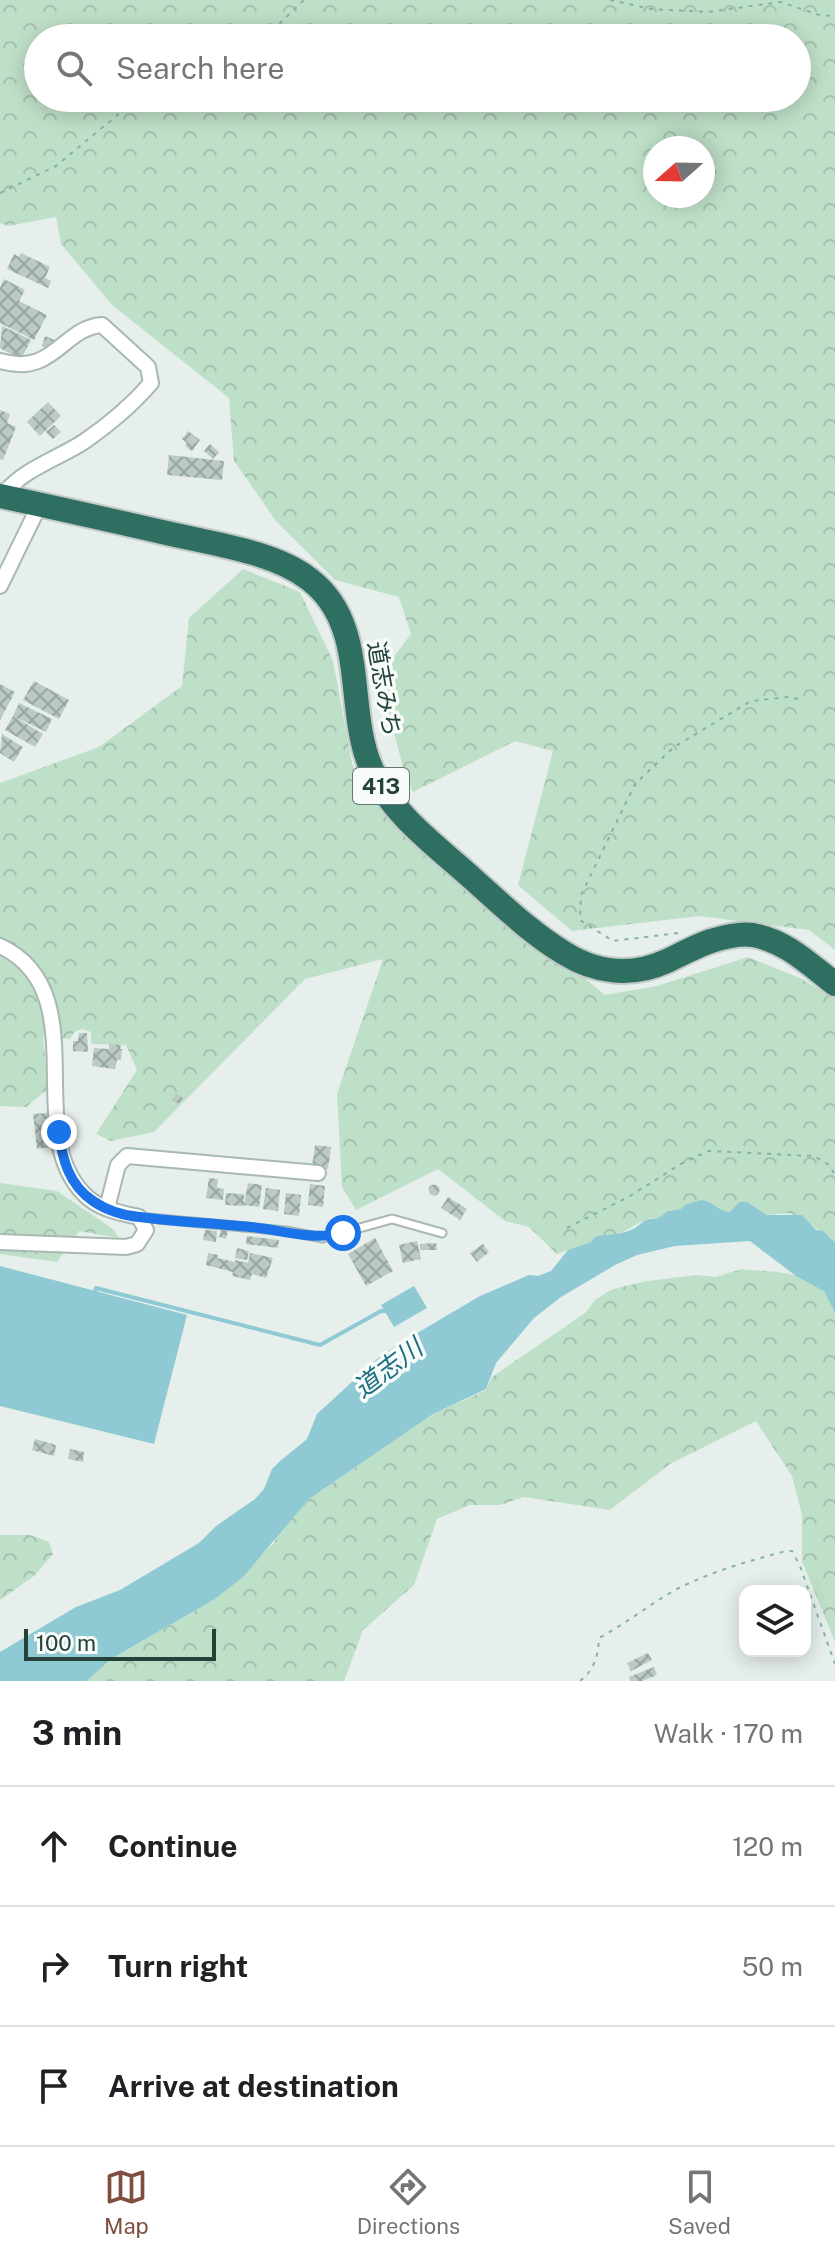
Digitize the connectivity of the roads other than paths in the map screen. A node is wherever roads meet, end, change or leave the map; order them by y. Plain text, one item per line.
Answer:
1 (0, 361) edge
2 (1, 496) edge
3 (40, 504) junction
4 (0, 586) edge
5 (0, 946) edge
6 (835, 984) edge
7 (318, 1173) dead end
8 (107, 1208) junction
9 (139, 1217) junction
10 (442, 1233) dead end
11 (0, 1242) edge

1 - 2 street
2 - 3 highway, 道志みち / 413
3 - 4 street
3 - 6 highway, 道志みち / 413
5 - 8 street
7 - 8 street
8 - 9 street
9 - 10 lane
9 - 11 street

